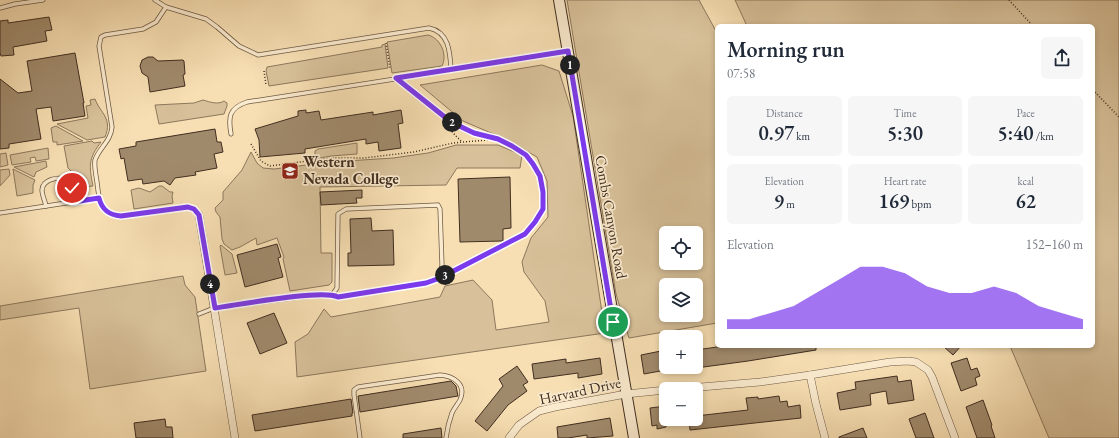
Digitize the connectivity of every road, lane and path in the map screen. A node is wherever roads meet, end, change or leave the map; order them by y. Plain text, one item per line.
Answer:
1 (43, 0) edge
2 (155, 0) edge
3 (559, 0) edge
4 (1009, 0) edge
5 (166, 7) junction
6 (0, 8) edge
7 (1031, 24) edge
8 (386, 43) dead end
9 (568, 51) junction
10 (390, 68) dead end
11 (452, 69) junction
12 (264, 71) dead end
13 (396, 78) junction
14 (266, 85) dead end
15 (1095, 92) edge
16 (442, 115) junction
17 (1119, 117) edge
18 (231, 134) dead end
19 (498, 139) junction
20 (463, 142) junction
21 (251, 144) dead end
22 (99, 198) junction
23 (73, 202) junction
24 (46, 206) junction
25 (0, 213) edge
26 (199, 215) joint
27 (440, 278) junction
28 (332, 294) junction
29 (214, 308) junction
30 (199, 314) dead end
31 (810, 375) junction
32 (703, 387) edge
33 (659, 391) edge
34 (626, 394) junction
35 (235, 438) edge
36 (360, 438) edge
37 (446, 438) edge
38 (509, 438) edge
39 (634, 438) edge
40 (825, 438) edge
41 (955, 438) edge

1 - 6 lane
2 - 5 lane
3 - 9 street, Combs Canyon Road
4 - 7 path
5 - 11 lane
5 - 22 lane
8 - 10 path
9 - 11 lane
9 - 34 street, Combs Canyon Road
11 - 13 lane
12 - 14 path
13 - 16 path
13 - 18 lane
15 - 17 path
16 - 19 path
16 - 20 path
19 - 20 path
19 - 27 path
20 - 21 path
22 - 23 lane
22 - 26 lane
23 - 24 lane
23 - 24 lane
24 - 25 lane
26 - 29 street
27 - 28 lane
27 - 28 lane
28 - 29 lane
29 - 30 lane
29 - 35 street
31 - 32 street
31 - 40 street
31 - 41 street
33 - 34 street, Harvard Drive
34 - 38 street, Harvard Drive
34 - 39 street, Combs Canyon Road
36 - 37 lane

